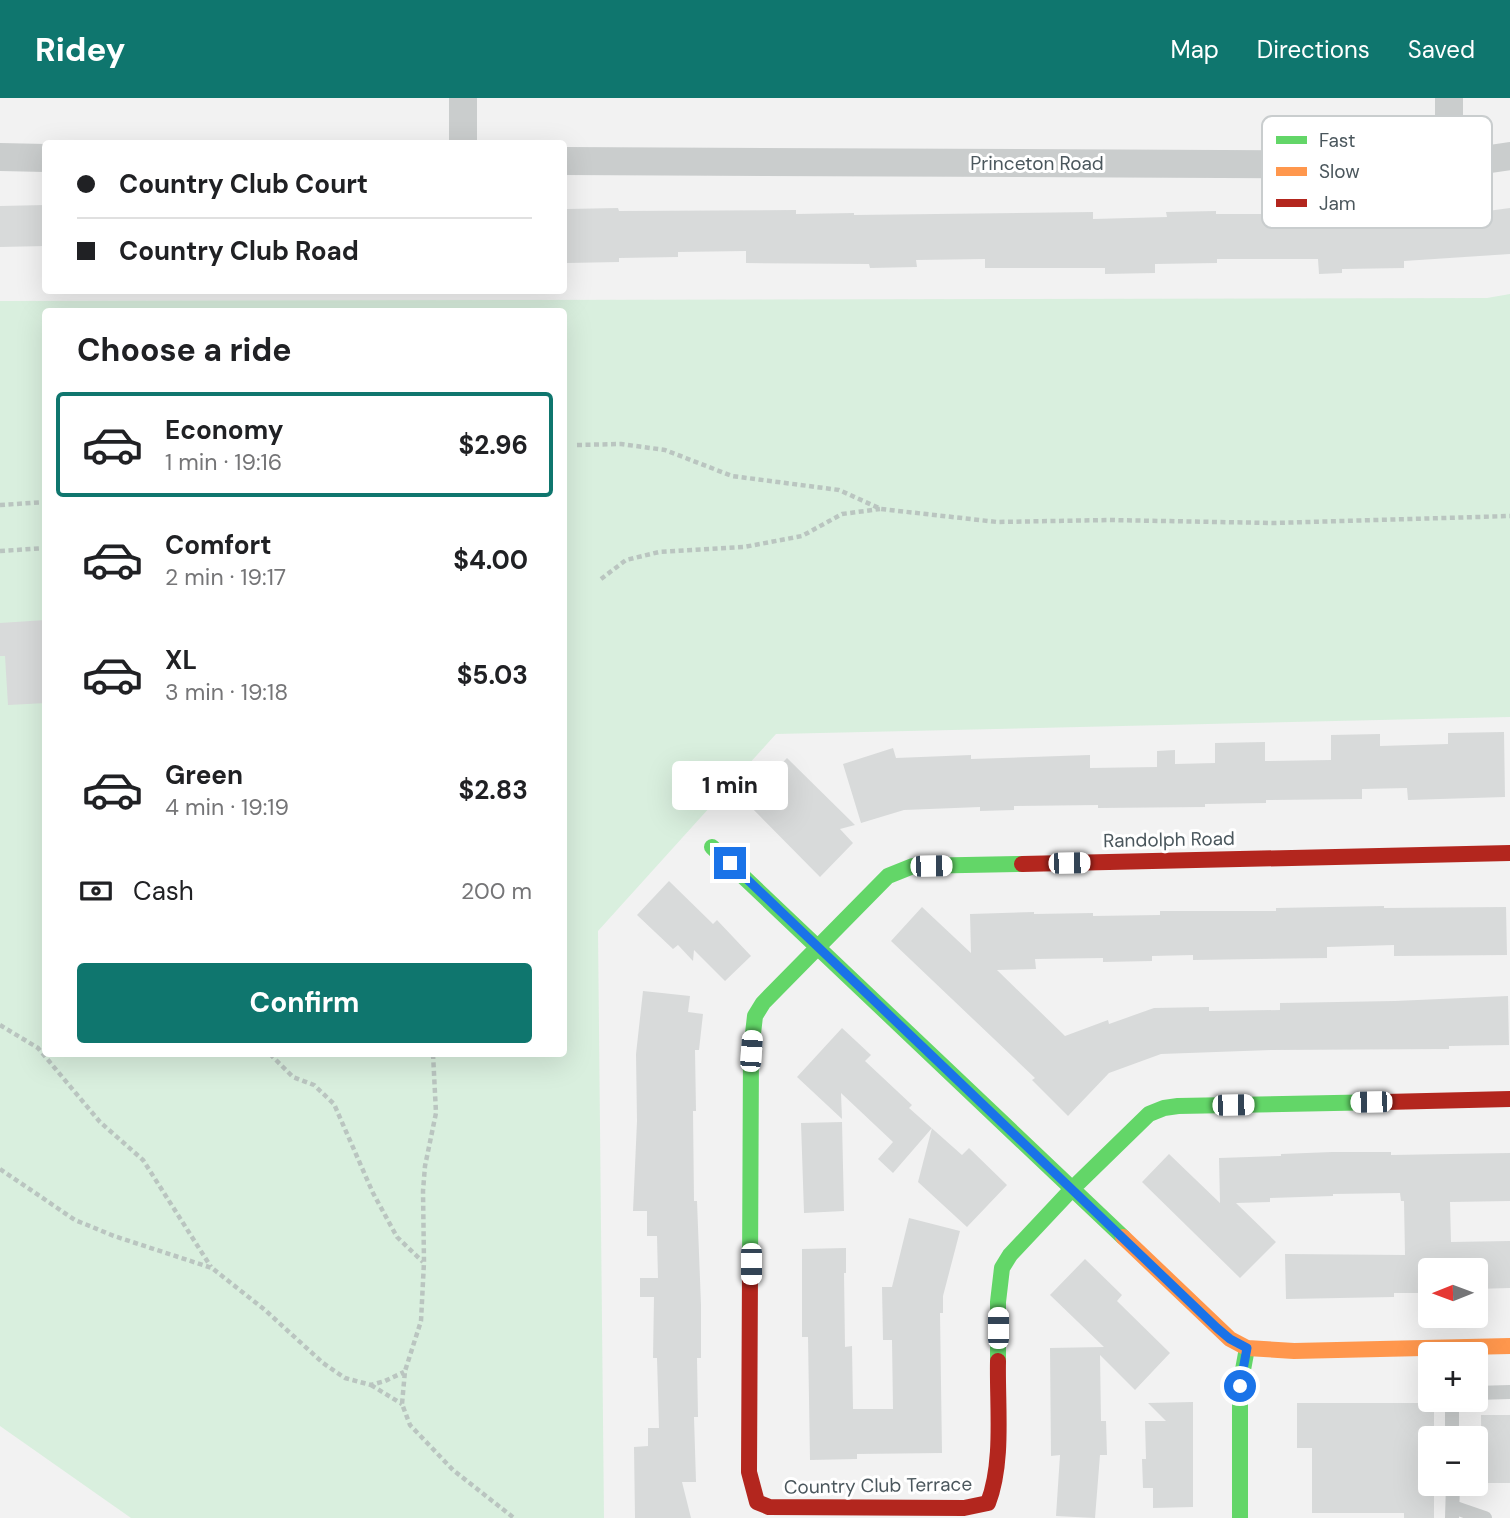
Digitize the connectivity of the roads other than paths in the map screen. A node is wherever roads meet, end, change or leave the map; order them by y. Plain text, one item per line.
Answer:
1 (463, 98) edge
2 (1449, 98) edge
3 (1449, 116) edge
4 (463, 140) edge
5 (1510, 156) edge
6 (0, 157) edge
7 (42, 158) edge
8 (1492, 159) edge
9 (567, 161) edge
10 (1262, 164) edge
11 (712, 847) dead end
12 (1510, 853) edge
13 (820, 947) junction
14 (1510, 1099) edge
15 (1072, 1189) junction
16 (1510, 1346) edge
17 (1247, 1348) junction
18 (1488, 1348) edge
19 (1418, 1351) edge
20 (1488, 1392) edge
21 (1510, 1392) edge
22 (1453, 1512) edge
23 (1240, 1518) edge
24 (1485, 1518) edge

1 - 4 street
2 - 3 street
5 - 8 street, Princeton Road
6 - 7 street
9 - 10 street, Princeton Road
11 - 13 street
12 - 13 street, Randolph Road
13 - 15 street
13 - 15 street, Country Club Terrace
14 - 15 street
15 - 17 street
16 - 18 street
17 - 19 street
17 - 23 street
20 - 21 lane
22 - 24 lane

